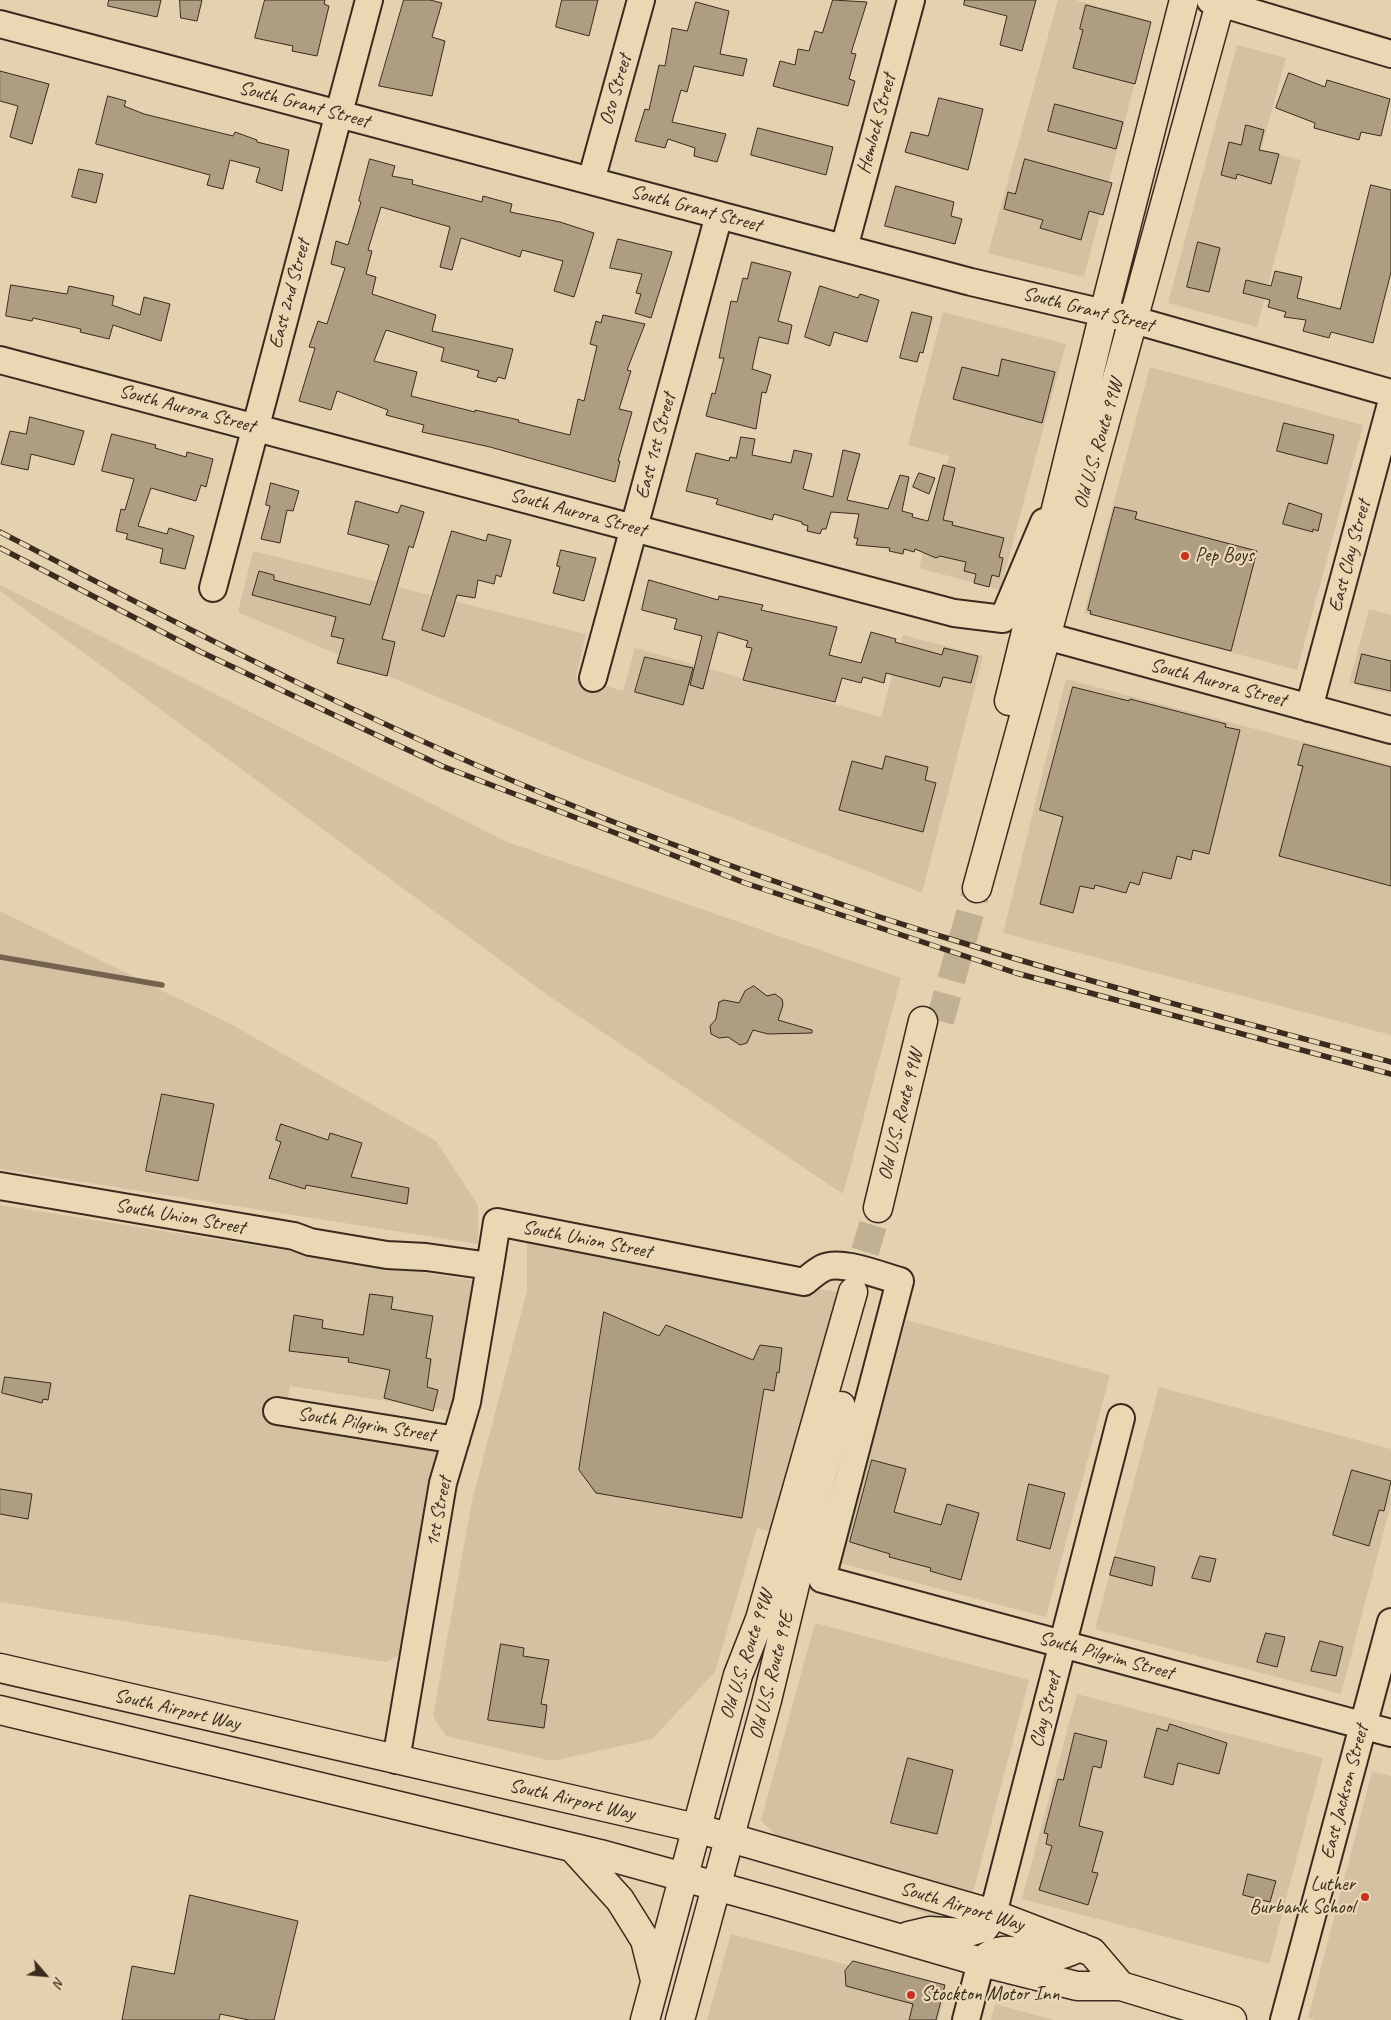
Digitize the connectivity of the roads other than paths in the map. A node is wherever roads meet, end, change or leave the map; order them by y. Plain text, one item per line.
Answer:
1 (369, 0) edge
2 (641, 0) edge
3 (911, 0) edge
4 (1184, 0) edge
5 (1217, 1) edge
6 (0, 24) edge
7 (1391, 54) edge
8 (338, 114) junction
9 (591, 181) junction
10 (719, 215) junction
11 (844, 248) junction
12 (1104, 313) junction
13 (1134, 320) junction
14 (0, 360) edge
15 (1391, 393) edge
16 (1391, 404) edge
17 (255, 427) junction
18 (1066, 472) junction
19 (634, 528) junction
20 (213, 588) dead end
21 (1046, 636) junction
22 (593, 678) dead end
23 (1309, 708) junction
24 (1391, 730) edge
25 (932, 1021) tunnel mouth
26 (0, 1186) edge
27 (887, 1208) tunnel mouth
28 (490, 1266) junction
29 (862, 1332) joint
30 (277, 1411) dead end
31 (1121, 1418) dead end
32 (456, 1440) junction
33 (822, 1579) joint
34 (1391, 1622) edge
35 (1062, 1644) junction
36 (0, 1668) edge
37 (0, 1710) edge
38 (1363, 1725) junction
39 (1391, 1733) edge
40 (396, 1760) junction
41 (420, 1810) junction
42 (696, 1828) junction
43 (730, 1839) junction
44 (573, 1848) junction
45 (683, 1876) junction
46 (717, 1886) junction
47 (993, 1914) junction
48 (899, 1938) junction
49 (1080, 1947) junction
50 (981, 1962) junction
51 (656, 1980) junction
52 (1121, 1986) junction
53 (645, 2020) edge
54 (680, 2020) edge
55 (966, 2020) edge
56 (1232, 2020) edge
57 (1284, 2020) edge

1 - 8 street, East 2nd Street
2 - 9 street, Oso Street
3 - 11 street, Hemlock Street
4 - 12 main road, Old U.S. Route 99W
5 - 7 street
5 - 13 main road, Old U.S. Route 99W
6 - 8 street, South Grant Street
8 - 9 street, South Grant Street
8 - 17 street, East 2nd Street
9 - 10 street, South Grant Street
10 - 11 street, South Grant Street
10 - 19 street, East 1st Street
11 - 12 street, South Grant Street
12 - 13 street, South Grant Street
12 - 18 main road, Old U.S. Route 99W
13 - 15 street, South Grant Street
13 - 21 main road, Old U.S. Route 99W
14 - 17 street, South Aurora Street
16 - 23 street, East Clay Street
17 - 19 street, South Aurora Street
17 - 20 street, East 2nd Street
18 - 19 street, South Aurora Street
18 - 21 main road, Old U.S. Route 99W
19 - 22 street, East 1st Street
21 - 23 street, South Aurora Street
23 - 24 street, South Aurora Street
25 - 27 main road, Old U.S. Route 99W
26 - 28 street, South Union Street
28 - 32 street, 1st Street
28 - 33 street, South Union Street
29 - 42 main road, Old U.S. Route 99W
29 - 43 main road, Old U.S. Route 99E
30 - 32 street, South Pilgrim Street
31 - 35 street, Clay Street
32 - 40 street, 1st Street
33 - 35 street, South Pilgrim Street
34 - 38 street, East Jackson Street
35 - 38 street, South Pilgrim Street
35 - 47 street, Clay Street
36 - 40 main road, South Airport Way
37 - 41 main road, South Airport Way
38 - 39 street, South Pilgrim Street
38 - 57 street, East Jackson Street
40 - 41 main road
40 - 42 main road, South Airport Way
41 - 44 main road, South Airport Way
42 - 43 main road, South Airport Way
42 - 45 main road, Old U.S. Route 99W
43 - 46 main road, Old U.S. Route 99E
43 - 47 main road, South Airport Way
44 - 45 main road, South Airport Way
44 - 51 main road
45 - 46 main road, South Airport Way
45 - 51 main road, Old U.S. Route 99W
46 - 48 main road, South Airport Way
46 - 54 main road, Old U.S. Route 99E
47 - 48 main road
47 - 49 main road, South Airport Way
48 - 50 main road, South Airport Way
49 - 50 main road
49 - 52 main road, South Airport Way
50 - 52 main road, South Airport Way
50 - 55 street
51 - 53 main road, Old U.S. Route 99W
52 - 56 main road, South Airport Way

